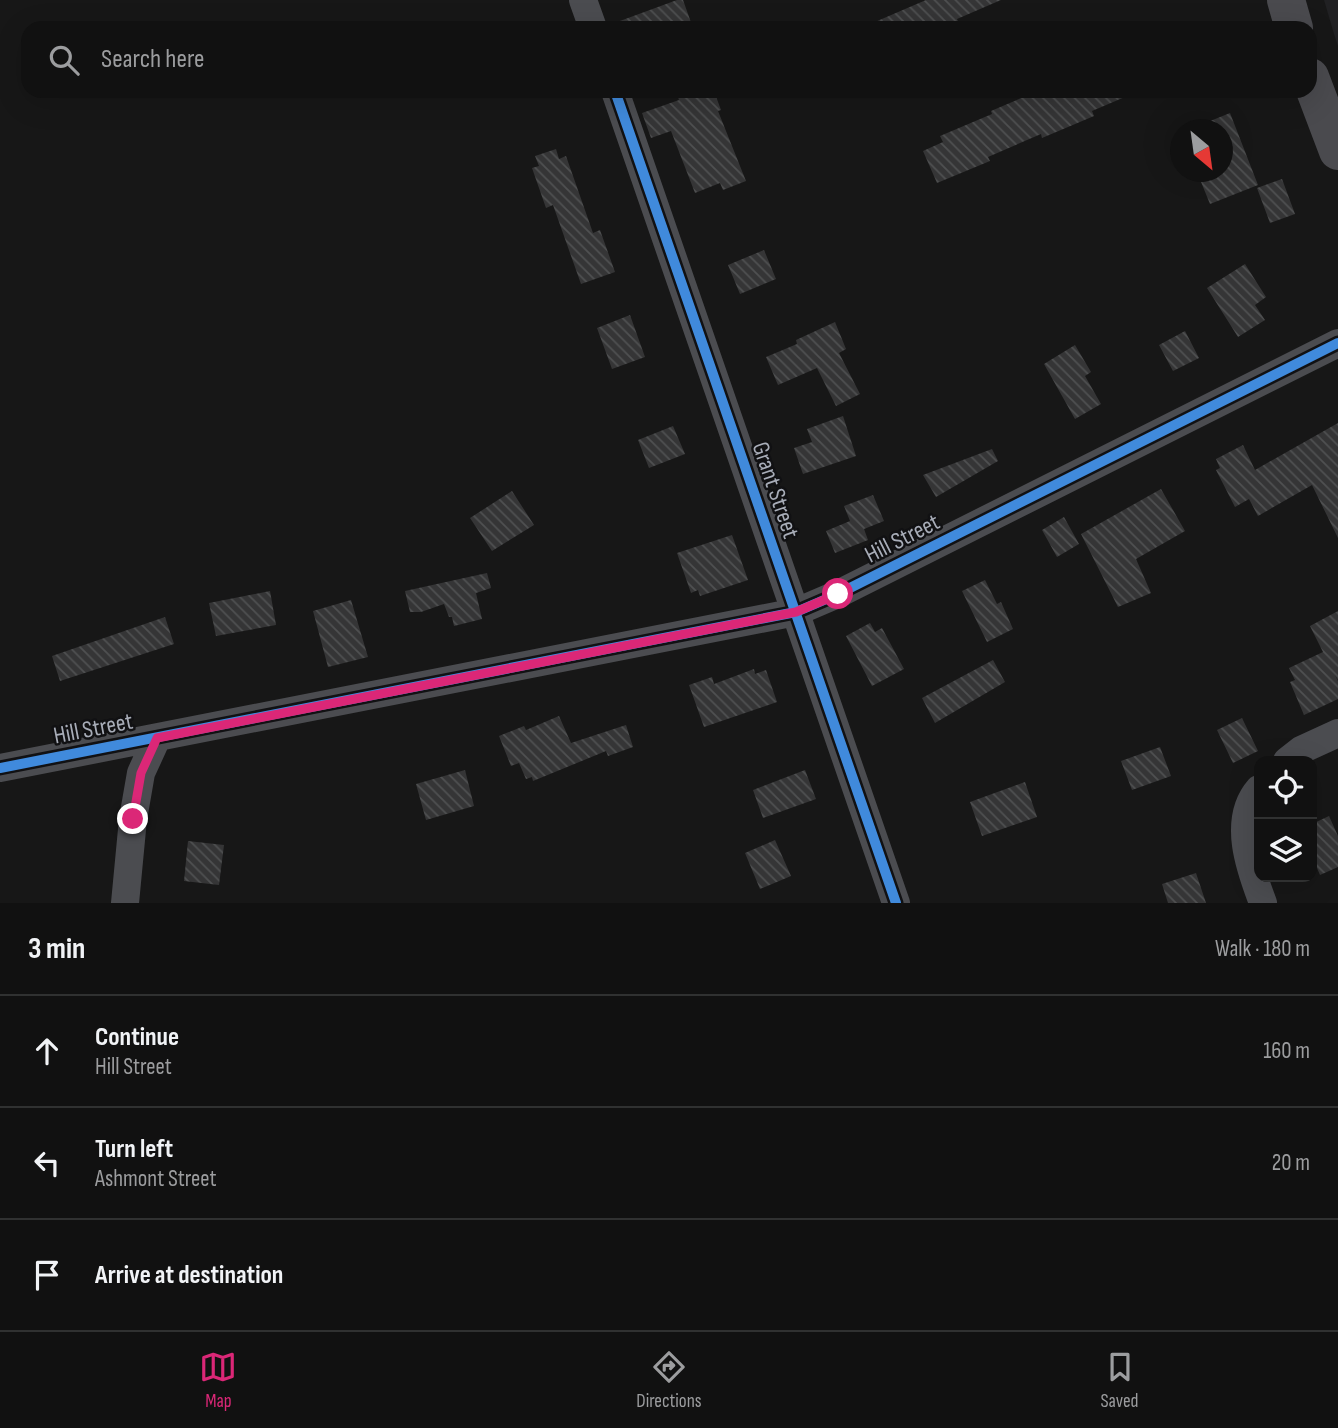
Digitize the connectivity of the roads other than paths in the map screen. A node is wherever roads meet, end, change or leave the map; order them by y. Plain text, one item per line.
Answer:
1 (583, 0) edge
2 (1286, 0) edge
3 (590, 21) edge
4 (1292, 21) edge
5 (1317, 96) edge
6 (617, 98) edge
7 (1338, 151) edge
8 (1338, 343) edge
9 (796, 612) junction
10 (1338, 733) edge
11 (157, 738) junction
12 (1293, 756) edge
13 (0, 768) edge
14 (1254, 799) edge
15 (125, 903) edge
16 (896, 903) edge
17 (1263, 903) edge

1 - 3 street
2 - 4 main road
5 - 7 main road
6 - 9 street, Grant Street
8 - 9 street, Hill Street
9 - 11 street, Hill Street
9 - 16 street, Grant Street
10 - 12 street
11 - 13 street, Hill Street
11 - 15 street
14 - 17 street

